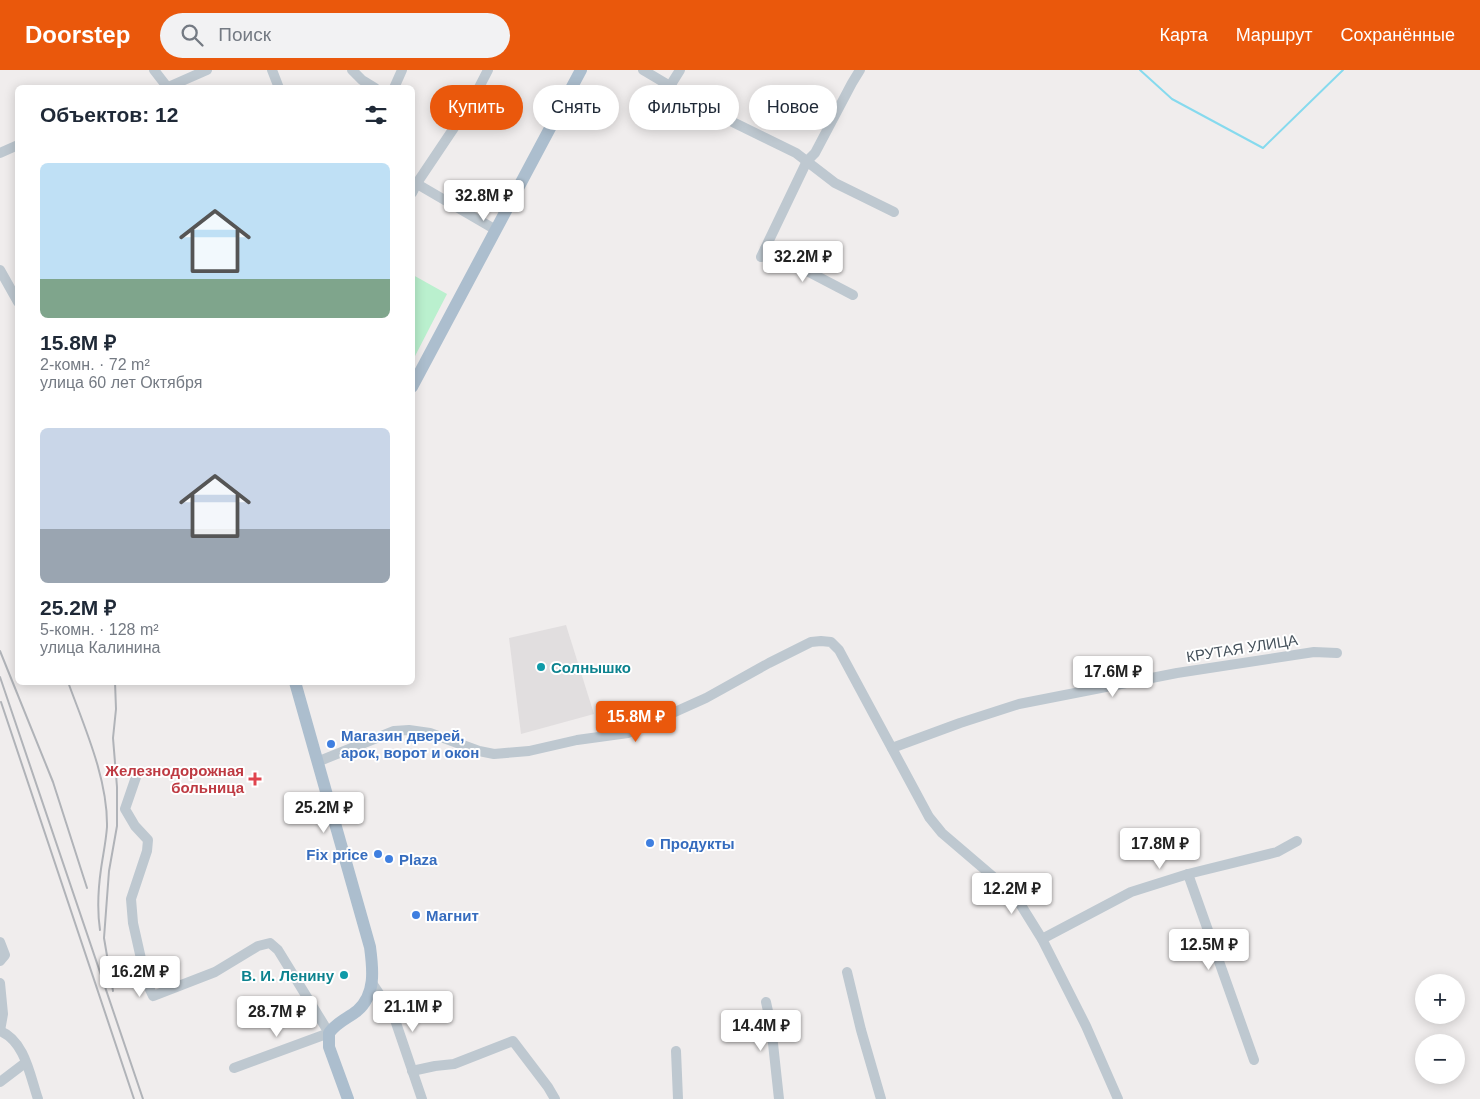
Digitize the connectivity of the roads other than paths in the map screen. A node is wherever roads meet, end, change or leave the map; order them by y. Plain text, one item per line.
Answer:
1 (154, 70) edge
2 (207, 70) edge
3 (272, 70) edge
4 (352, 70) edge
5 (402, 70) edge
6 (488, 70) edge
7 (581, 70) edge
8 (643, 70) edge
9 (680, 70) edge
10 (860, 70) edge
11 (165, 85) edge
12 (172, 85) edge
13 (278, 85) edge
14 (370, 85) edge
15 (395, 85) edge
16 (668, 85) edge
17 (671, 85) edge
18 (739, 126) edge
19 (15, 146) edge
20 (0, 153) edge
21 (807, 161) junction
22 (415, 185) edge
23 (415, 187) edge
24 (894, 212) dead end
25 (496, 230) junction
26 (0, 270) edge
27 (853, 295) dead end
28 (15, 297) edge
29 (415, 382) edge
30 (1337, 653) dead end
31 (296, 685) edge
32 (892, 748) junction
33 (317, 762) junction
34 (136, 777) dead end
35 (1297, 840) dead end
36 (1188, 874) junction
37 (1042, 939) junction
38 (0, 942) edge
39 (0, 961) edge
40 (847, 972) dead end
41 (0, 983) edge
42 (372, 983) junction
43 (766, 1002) dead end
44 (0, 1031) edge
45 (329, 1033) junction
46 (676, 1051) dead end
47 (1254, 1060) dead end
48 (26, 1063) junction
49 (234, 1068) dead end
50 (412, 1071) junction
51 (0, 1082) edge
52 (38, 1099) edge
53 (348, 1099) edge
54 (422, 1099) edge
55 (555, 1099) edge
56 (678, 1099) edge
57 (779, 1099) edge
58 (881, 1099) edge
59 (1118, 1099) edge

1 - 11 street
2 - 12 street
3 - 13 street
4 - 14 street
5 - 15 street
6 - 22 street
7 - 25 main road
8 - 16 street
9 - 17 street
10 - 21 street
18 - 21 street
19 - 20 street
21 - 24 street
21 - 27 street
23 - 25 street
25 - 29 main road
26 - 28 street
30 - 32 street, КРУТАЯ УЛИЦА
31 - 33 main road
32 - 33 street
32 - 37 street
33 - 42 main road
34 - 45 street
35 - 36 street
36 - 37 street
36 - 47 street
37 - 59 street
38 - 39 street
40 - 58 street
41 - 44 street
42 - 45 main road
42 - 50 street
43 - 57 street
44 - 48 street
45 - 49 street
45 - 53 main road
46 - 56 street
48 - 51 street
48 - 52 street
50 - 54 street
50 - 55 street

